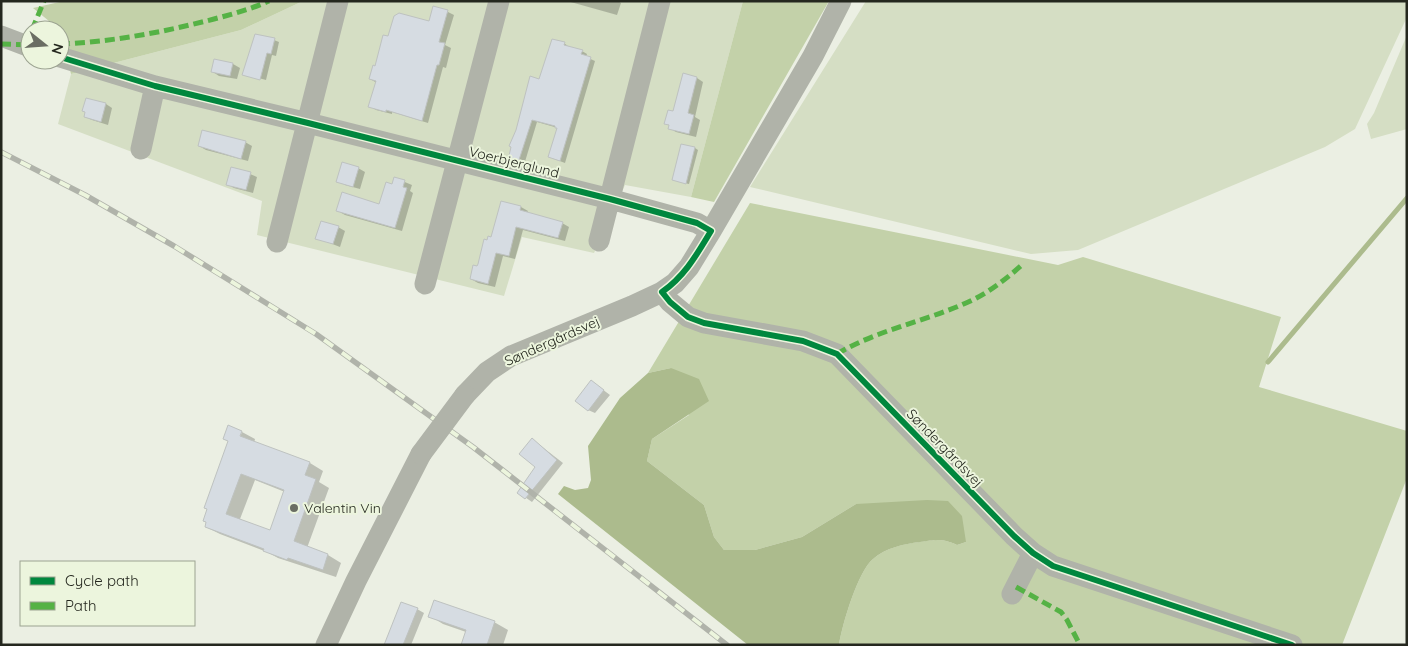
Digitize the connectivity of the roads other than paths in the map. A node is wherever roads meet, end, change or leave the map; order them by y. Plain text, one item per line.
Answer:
1 (338, 1) edge
2 (499, 1) edge
3 (660, 1) edge
4 (841, 1) edge
5 (1, 36) edge
6 (20, 43) edge
7 (70, 59) edge
8 (155, 86) junction
9 (308, 123) junction
10 (141, 148) dead end
11 (456, 161) junction
12 (610, 199) junction
13 (712, 231) junction
14 (599, 241) dead end
15 (277, 242) dead end
16 (425, 284) dead end
17 (662, 292) junction
18 (1032, 553) junction
19 (1012, 594) dead end
20 (326, 645) edge
21 (1292, 645) edge

1 - 9 street
2 - 11 street, Voerbjerglund
3 - 12 street
4 - 13 street, Søndergårdsvej
5 - 6 street
7 - 8 street, Voerbjerglund
8 - 9 street, Voerbjerglund
8 - 10 street
9 - 11 street, Voerbjerglund
9 - 15 street
11 - 12 street, Voerbjerglund
11 - 16 street, Voerbjerglund
12 - 13 street, Voerbjerglund
12 - 14 street
13 - 17 street, Søndergårdsvej
17 - 18 street, Søndergårdsvej
17 - 20 street, Søndergårdsvej, bridge
18 - 19 street
18 - 21 street, Søndergårdsvej

